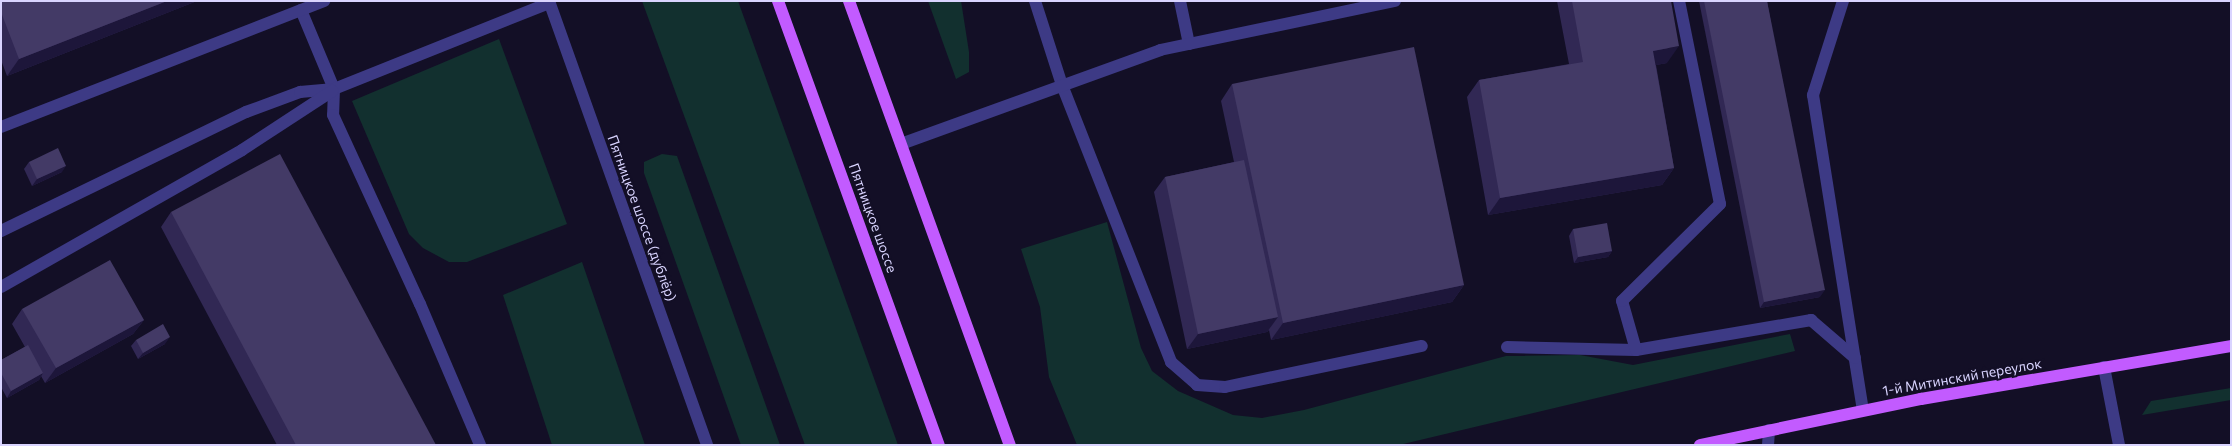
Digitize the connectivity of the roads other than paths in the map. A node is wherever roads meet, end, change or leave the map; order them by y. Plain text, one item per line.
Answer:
1 (324, 1) edge
2 (778, 1) edge
3 (849, 1) edge
4 (1035, 1) edge
5 (1180, 1) edge
6 (1395, 1) edge
7 (1679, 1) edge
8 (1843, 1) edge
9 (549, 2) edge
10 (301, 10) junction
11 (1189, 44) junction
12 (1062, 86) junction
13 (334, 89) junction
14 (1, 128) edge
15 (901, 144) junction
16 (2, 229) edge
17 (1, 287) edge
18 (1422, 346) dead end
19 (2231, 346) edge
20 (1507, 347) dead end
21 (1636, 350) junction
22 (1855, 358) junction
23 (2104, 367) junction
24 (1863, 410) junction
25 (1769, 430) junction
26 (480, 445) edge
27 (707, 445) edge
28 (939, 445) edge
29 (1010, 445) edge
30 (1700, 445) edge
31 (1768, 445) edge
32 (2119, 445) edge

1 - 10 street
2 - 28 main road, Пятницкое шоссе
3 - 15 main road
4 - 12 street
5 - 11 street
6 - 11 street
7 - 21 street
8 - 22 street
9 - 13 street
9 - 27 street, Пятницкое шоссе (дублёр)
10 - 13 street
10 - 14 street
11 - 12 street
12 - 15 street
12 - 18 street
13 - 16 street
13 - 17 street
13 - 26 street
15 - 29 main road
19 - 23 main road, 1-й Митинский переулок
20 - 21 street
21 - 22 street
22 - 24 street
23 - 24 main road, 1-й Митинский переулок
23 - 32 street
24 - 25 main road, 1-й Митинский переулок
25 - 30 main road, 1-й Митинский переулок
25 - 31 street

